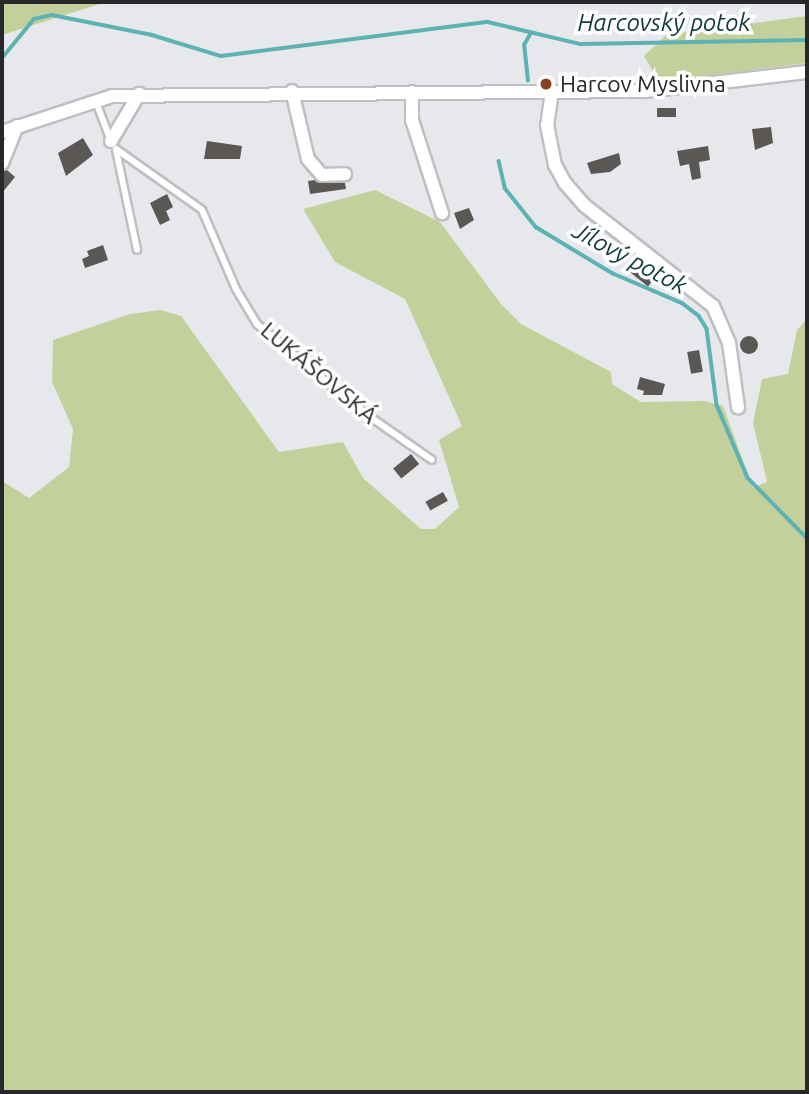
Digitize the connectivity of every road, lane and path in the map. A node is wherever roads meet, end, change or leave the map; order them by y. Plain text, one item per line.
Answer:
1 (807, 72) edge
2 (552, 90) junction
3 (292, 91) junction
4 (412, 92) junction
5 (139, 94) junction
6 (96, 100) junction
7 (17, 126) junction
8 (2, 132) edge
9 (113, 145) junction
10 (2, 163) edge
11 (345, 174) dead end
12 (442, 213) dead end
13 (137, 250) dead end
14 (738, 407) dead end
15 (432, 460) dead end

1 - 2 street
2 - 4 street
2 - 14 street
3 - 4 street
3 - 5 street
3 - 11 street
4 - 12 street
5 - 6 street
5 - 9 street
6 - 7 street
6 - 9 lane
7 - 8 street
7 - 10 street
9 - 13 lane
9 - 15 lane, LUKÁŠOVSKÁ

